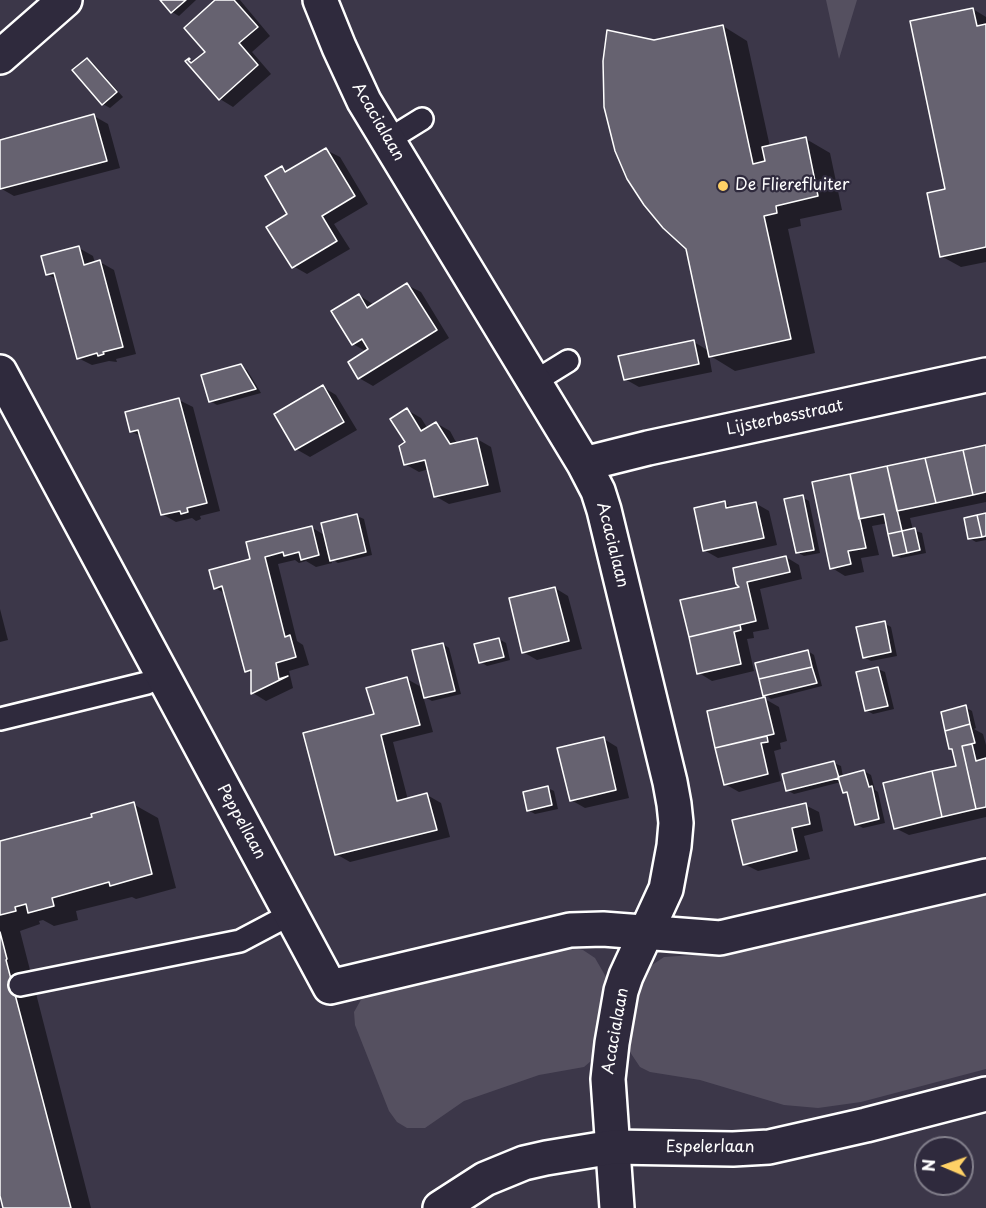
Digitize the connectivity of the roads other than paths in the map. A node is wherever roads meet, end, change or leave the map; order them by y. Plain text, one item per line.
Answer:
1 (65, 0) edge
2 (320, 0) edge
3 (0, 57) edge
4 (422, 119) dead end
5 (388, 140) junction
6 (568, 361) dead end
7 (0, 372) edge
8 (986, 375) edge
9 (534, 382) junction
10 (584, 464) junction
11 (162, 675) junction
12 (0, 718) edge
13 (986, 876) edge
14 (291, 914) junction
15 (647, 932) junction
16 (20, 985) dead end
17 (986, 1094) edge
18 (613, 1147) junction
19 (440, 1208) edge
20 (617, 1208) edge

1 - 3 street
2 - 5 street, Acacialaan
4 - 5 lane
5 - 9 street, Acacialaan
6 - 9 lane
7 - 11 street, Peppellaan
8 - 10 street, Lijsterbesstraat
9 - 10 street, Acacialaan
10 - 15 street, Acacialaan
11 - 12 lane
11 - 14 street, Peppellaan
13 - 15 street
14 - 15 street, Peppellaan
14 - 16 lane
15 - 18 street, Acacialaan
17 - 18 street, Espelerlaan
18 - 19 street, Espelerlaan
18 - 20 street, Acacialaan

